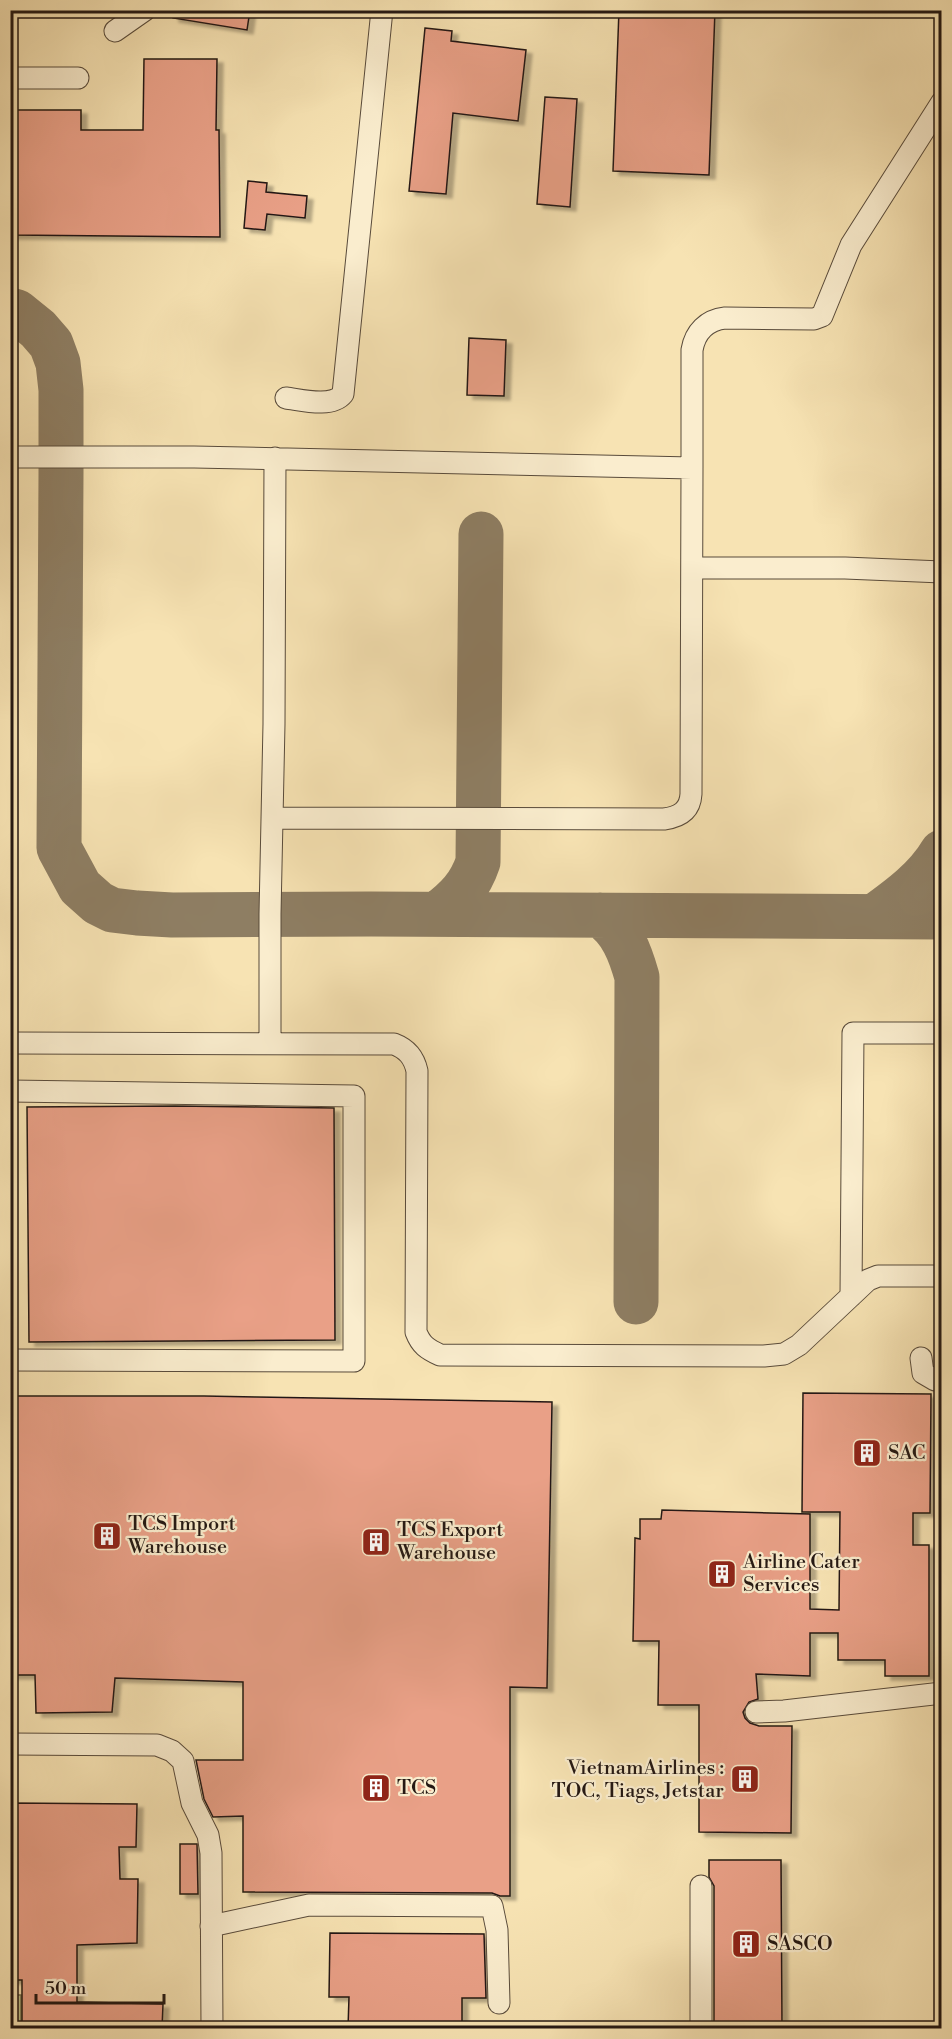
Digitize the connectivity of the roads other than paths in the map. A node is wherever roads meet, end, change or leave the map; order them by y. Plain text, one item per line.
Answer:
1 (145, 10) edge
2 (382, 10) edge
3 (116, 31) dead end
4 (10, 78) edge
5 (78, 78) dead end
6 (942, 102) edge
7 (286, 398) dead end
8 (10, 457) edge
9 (275, 458) junction
10 (692, 468) junction
11 (692, 568) junction
12 (942, 572) edge
13 (272, 818) junction
14 (942, 1033) edge
15 (10, 1043) edge
16 (270, 1043) junction
17 (10, 1091) edge
18 (942, 1276) edge
19 (851, 1296) junction
20 (921, 1358) dead end
21 (10, 1360) edge
22 (942, 1380) edge
23 (942, 1693) edge
24 (756, 1712) dead end
25 (10, 1744) edge
26 (701, 1886) dead end
27 (211, 1926) junction
28 (499, 2003) dead end
29 (212, 2028) edge
30 (701, 2028) edge

1 - 3 lane
2 - 7 lane
4 - 5 lane
6 - 10 lane
8 - 9 lane
9 - 10 lane
9 - 13 lane
10 - 11 lane
11 - 12 lane
11 - 13 lane
13 - 16 lane
14 - 19 lane
15 - 16 lane
16 - 19 lane
17 - 21 lane
18 - 19 lane
20 - 22 lane
23 - 24 lane
25 - 27 lane
26 - 30 lane
27 - 28 lane
27 - 29 lane

